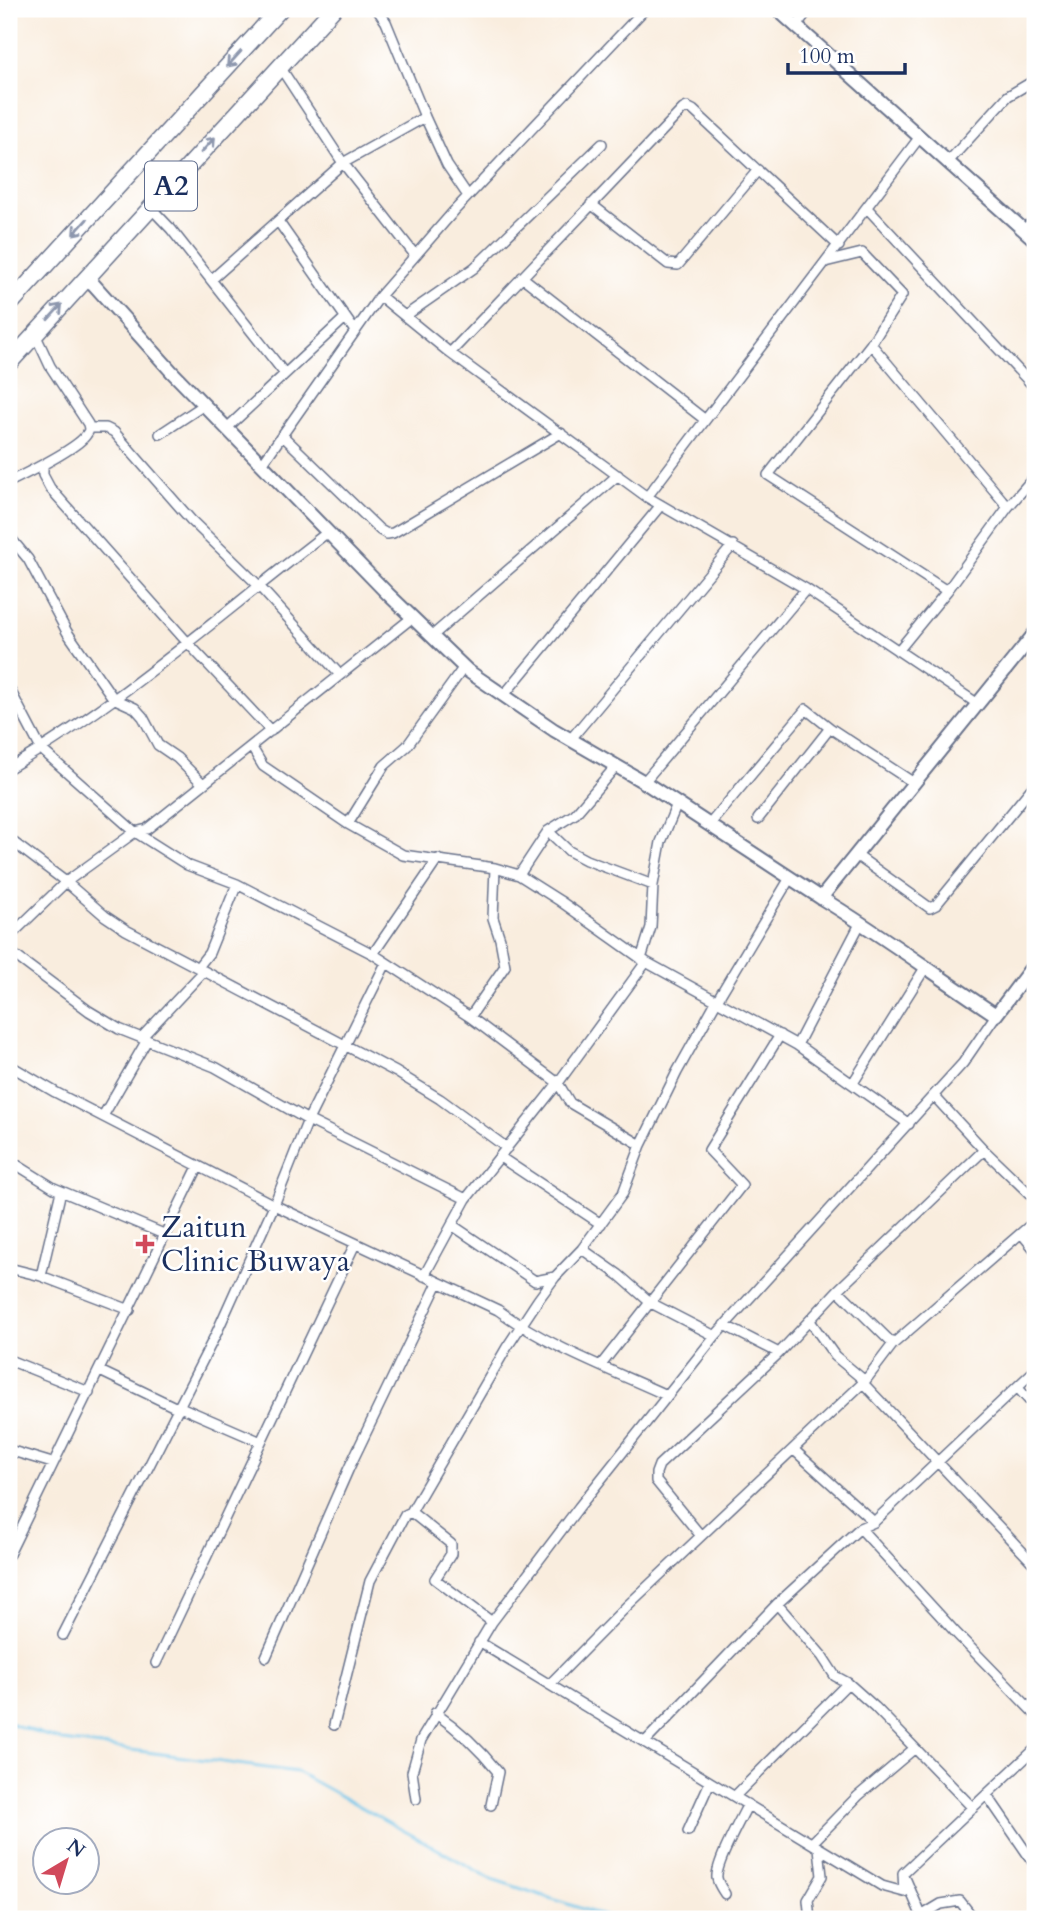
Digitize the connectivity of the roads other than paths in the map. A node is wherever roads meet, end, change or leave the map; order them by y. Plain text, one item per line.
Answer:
1 (280, 9) edge
2 (333, 9) edge
3 (377, 9) edge
4 (645, 9) edge
5 (777, 9) edge
6 (809, 9) edge
7 (796, 26) junction
8 (280, 67) junction
9 (1035, 80) edge
10 (425, 117) junction
11 (919, 138) junction
12 (602, 144) dead end
13 (344, 163) junction
14 (947, 163) junction
15 (758, 170) junction
16 (468, 196) junction
17 (592, 204) junction
18 (150, 208) junction
19 (867, 208) junction
20 (1035, 218) edge
21 (278, 221) junction
22 (1025, 230) junction
23 (1035, 240) edge
24 (839, 246) junction
25 (415, 255) junction
26 (824, 262) junction
27 (87, 277) junction
28 (522, 277) junction
29 (211, 280) junction
30 (380, 296) junction
31 (9, 305) edge
32 (405, 316) junction
33 (345, 318) junction
34 (355, 331) junction
35 (35, 334) junction
36 (870, 344) junction
37 (450, 353) junction
38 (9, 363) edge
39 (285, 374) junction
40 (1035, 388) edge
41 (204, 405) junction
42 (704, 419) junction
43 (89, 428) junction
44 (227, 428) junction
45 (561, 433) junction
46 (160, 434) dead end
47 (282, 435) junction
48 (262, 464) junction
49 (43, 465) junction
50 (618, 475) junction
51 (1035, 476) edge
52 (9, 482) edge
53 (648, 497) junction
54 (661, 505) junction
55 (1008, 507) junction
56 (328, 531) junction
57 (9, 536) edge
58 (733, 545) junction
59 (258, 585) junction
60 (806, 589) junction
61 (947, 591) junction
62 (413, 617) junction
63 (1035, 635) edge
64 (432, 636) junction
65 (187, 642) junction
66 (898, 651) junction
67 (464, 667) junction
68 (340, 675) junction
69 (9, 688) edge
70 (504, 695) junction
71 (113, 698) junction
72 (978, 704) junction
73 (830, 728) junction
74 (271, 730) junction
75 (570, 740) junction
76 (251, 746) junction
77 (41, 749) junction
78 (617, 765) junction
79 (9, 768) edge
80 (645, 782) junction
81 (914, 783) junction
82 (203, 784) junction
83 (1035, 784) edge
84 (677, 804) junction
85 (758, 819) dead end
86 (348, 824) junction
87 (709, 825) junction
88 (548, 831) junction
89 (135, 832) junction
90 (9, 839) edge
91 (856, 855) junction
92 (438, 859) junction
93 (495, 868) junction
94 (519, 875) junction
95 (790, 878) junction
96 (66, 882) junction
97 (237, 884) junction
98 (653, 885) junction
99 (821, 898) junction
100 (861, 922) junction
101 (9, 937) edge
102 (9, 951) edge
103 (373, 954) junction
104 (643, 961) junction
105 (386, 963) junction
106 (1035, 963) edge
107 (925, 968) junction
108 (201, 969) junction
109 (1023, 981) junction
110 (1035, 992) edge
111 (716, 1002) junction
112 (996, 1015) junction
113 (471, 1017) junction
114 (780, 1035) junction
115 (144, 1039) junction
116 (344, 1045) junction
117 (797, 1045) junction
118 (9, 1065) edge
119 (558, 1083) junction
120 (853, 1083) junction
121 (934, 1096) junction
122 (103, 1116) junction
123 (308, 1120) junction
124 (909, 1124) junction
125 (641, 1145) junction
126 (507, 1148) junction
127 (984, 1150) junction
128 (500, 1157) junction
129 (9, 1160) edge
130 (198, 1167) junction
131 (61, 1191) junction
132 (466, 1199) junction
133 (1035, 1199) edge
134 (274, 1205) junction
135 (1035, 1221) edge
136 (601, 1224) junction
137 (452, 1226) junction
138 (1022, 1234) junction
139 (166, 1236) junction
140 (355, 1244) junction
141 (582, 1249) junction
142 (1035, 1250) edge
143 (9, 1268) edge
144 (41, 1276) junction
145 (424, 1276) junction
146 (555, 1277) junction
147 (535, 1281) junction
148 (438, 1283) junction
149 (838, 1290) junction
150 (538, 1300) junction
151 (651, 1303) junction
152 (130, 1310) junction
153 (810, 1321) junction
154 (724, 1325) junction
155 (521, 1326) junction
156 (715, 1336) junction
157 (893, 1344) junction
158 (779, 1353) junction
159 (9, 1360) edge
160 (601, 1365) junction
161 (1035, 1370) edge
162 (100, 1371) junction
163 (864, 1382) junction
164 (1017, 1387) junction
165 (89, 1392) junction
166 (666, 1395) junction
167 (178, 1407) junction
168 (1035, 1407) edge
169 (261, 1442) junction
170 (793, 1449) junction
171 (9, 1450) edge
172 (52, 1463) junction
173 (936, 1463) junction
174 (411, 1512) junction
175 (874, 1522) junction
176 (860, 1528) junction
177 (701, 1536) junction
178 (9, 1554) edge
179 (1035, 1565) edge
180 (777, 1604) junction
181 (492, 1622) junction
182 (63, 1635) dead end
183 (479, 1642) junction
184 (266, 1657) dead end
185 (156, 1663) dead end
186 (848, 1683) junction
187 (550, 1684) junction
188 (435, 1713) junction
189 (1035, 1714) edge
190 (334, 1725) dead end
191 (645, 1742) junction
192 (915, 1748) junction
193 (1035, 1749) edge
194 (710, 1782) junction
195 (987, 1795) junction
196 (735, 1796) junction
197 (416, 1799) dead end
198 (748, 1804) junction
199 (491, 1805) dead end
200 (973, 1808) junction
201 (688, 1831) dead end
202 (815, 1845) junction
203 (839, 1860) junction
204 (821, 1863) junction
205 (1035, 1865) edge
206 (903, 1873) junction
207 (725, 1894) dead end
208 (919, 1918) edge
209 (810, 1919) edge
210 (975, 1919) edge

1 -> 31 highway, A2
2 - 8 highway, A2
3 - 10 street
4 - 16 street
5 - 7 street
6 - 7 street
7 - 11 street
8 - 13 street
18 -> 8 highway, A2
9 - 14 street
10 - 13 street
10 - 16 street
11 - 14 street
11 - 19 street
12 - 32 street
13 - 21 street
13 - 25 street
14 - 22 street
15 - 17 street
15 - 17 street
15 - 24 street
16 - 25 street
17 - 28 street
18 - 27 highway, A2
18 - 29 street
19 - 24 street
19 - 40 street
20 - 22 street
21 - 29 street
21 - 33 street
22 - 23 street
24 - 26 street
25 - 30 street
26 - 36 street
26 - 42 street
35 -> 27 highway, A2
27 - 41 street
28 - 37 street
28 - 42 street
29 - 39 street
30 - 32 street
30 - 34 street
32 - 37 street
33 - 34 street
33 - 39 street
34 - 47 street
35 - 38 highway, A2
35 - 43 street
36 - 55 street
36 - 61 street
37 - 45 street
39 - 44 street
41 - 44 street
41 - 46 street
42 - 53 street
43 - 49 street
43 - 59 street
44 - 48 street
45 - 47 street
45 - 50 street
47 - 48 street
48 - 56 street
49 - 52 street
49 - 65 street
50 - 53 street
50 - 64 street
51 - 55 street
53 - 54 street
54 - 58 street
54 - 70 street
55 - 61 street
56 - 59 street
56 - 62 street
57 - 71 street
58 - 60 street
58 - 75 street
59 - 65 street
59 - 68 street
60 - 66 street
60 - 80 street
61 - 66 street
62 - 64 street
62 - 68 street
63 - 72 street
64 - 67 street
65 - 71 street
65 - 74 street
66 - 72 street
67 - 70 street
67 - 86 street
68 - 74 street
69 - 77 street
70 - 75 street
71 - 77 street
71 - 82 street
72 - 81 street
73 - 81 street
73 - 85 street
73 - 87 street
74 - 76 street
75 - 78 street
76 - 82 street
76 - 86 street
77 - 79 street
77 - 89 street
78 - 80 street
78 - 88 street
80 - 84 street
81 - 91 street
82 - 89 street
83 - 91 street
84 - 87 street
84 - 98 street
86 - 92 street
87 - 95 street
88 - 94 street
88 - 98 street
89 - 96 street
89 - 97 street
90 - 96 street
91 - 99 street
92 - 93 street
92 - 103 street
93 - 94 street
93 - 113 street
94 - 104 street
95 - 99 street
95 - 111 street
96 - 101 street
96 - 108 street
97 - 103 street
97 - 108 street
98 - 104 street
99 - 100 street
100 - 107 street
100 - 117 street
102 - 115 street
103 - 105 street
104 - 111 street
104 - 119 street
105 - 113 street
105 - 116 street
106 - 109 street
107 - 112 street
107 - 120 street
108 - 115 street
108 - 116 street
109 - 110 street
109 - 112 street
111 - 114 street
111 - 125 street
112 - 121 street
113 - 119 street
114 - 117 street
114 - 151 street
115 - 122 street
115 - 123 street
116 - 123 street
116 - 126 street
117 - 120 street
118 - 122 street
119 - 125 street
119 - 126 street
120 - 124 street
121 - 124 street
121 - 127 street
122 - 130 street
123 - 132 street
123 - 134 street
124 - 154 street
125 - 136 street
126 - 128 street
127 - 133 street
127 - 149 street
128 - 132 street
128 - 136 street
129 - 131 street
130 - 134 street
130 - 139 street
131 - 139 street
131 - 144 street
132 - 137 street
134 - 140 street
134 - 167 street
135 - 138 street
136 - 141 street
137 - 145 street
137 - 147 street
138 - 142 street
138 - 157 street
139 - 152 street
140 - 145 street
140 - 169 street
141 - 146 street
141 - 151 street
143 - 144 street
144 - 152 street
145 - 148 street
146 - 147 street
146 - 150 street
147 - 150 street
148 - 155 street
148 - 184 street
149 - 153 street
149 - 157 street
150 - 155 street
151 - 156 street
151 - 160 street
152 - 162 street
153 - 158 street
153 - 163 street
154 - 156 street
154 - 158 street
155 - 160 street
155 - 174 street
156 - 166 street
157 - 163 street
158 - 177 street
159 - 165 street
160 - 166 street
161 - 164 street
162 - 165 street
162 - 167 street
163 - 170 street
163 - 173 street
164 - 168 street
164 - 173 street
165 - 172 street
166 - 181 street
167 - 169 street
167 - 182 street
169 - 185 street
170 - 175 street
170 - 177 street
171 - 172 street
172 - 178 street
173 - 175 street
173 - 179 street
174 - 181 street
174 - 190 street
175 - 176 street
176 - 180 street
176 - 189 street
177 - 187 street
180 - 186 street
180 - 191 street
181 - 183 street
183 - 187 street
183 - 188 street
186 - 192 street
186 - 196 street
187 - 191 street
188 - 197 street
188 - 199 street
191 - 194 street
192 - 200 street
192 - 202 street
193 - 195 street
194 - 196 street
194 - 201 street
195 - 200 street
195 - 205 street
196 - 198 street
198 - 202 street
198 - 207 street
200 - 206 street
202 - 203 street
202 - 204 street
203 - 204 street
203 - 206 street
204 - 209 street
206 - 208 street
208 - 210 street

